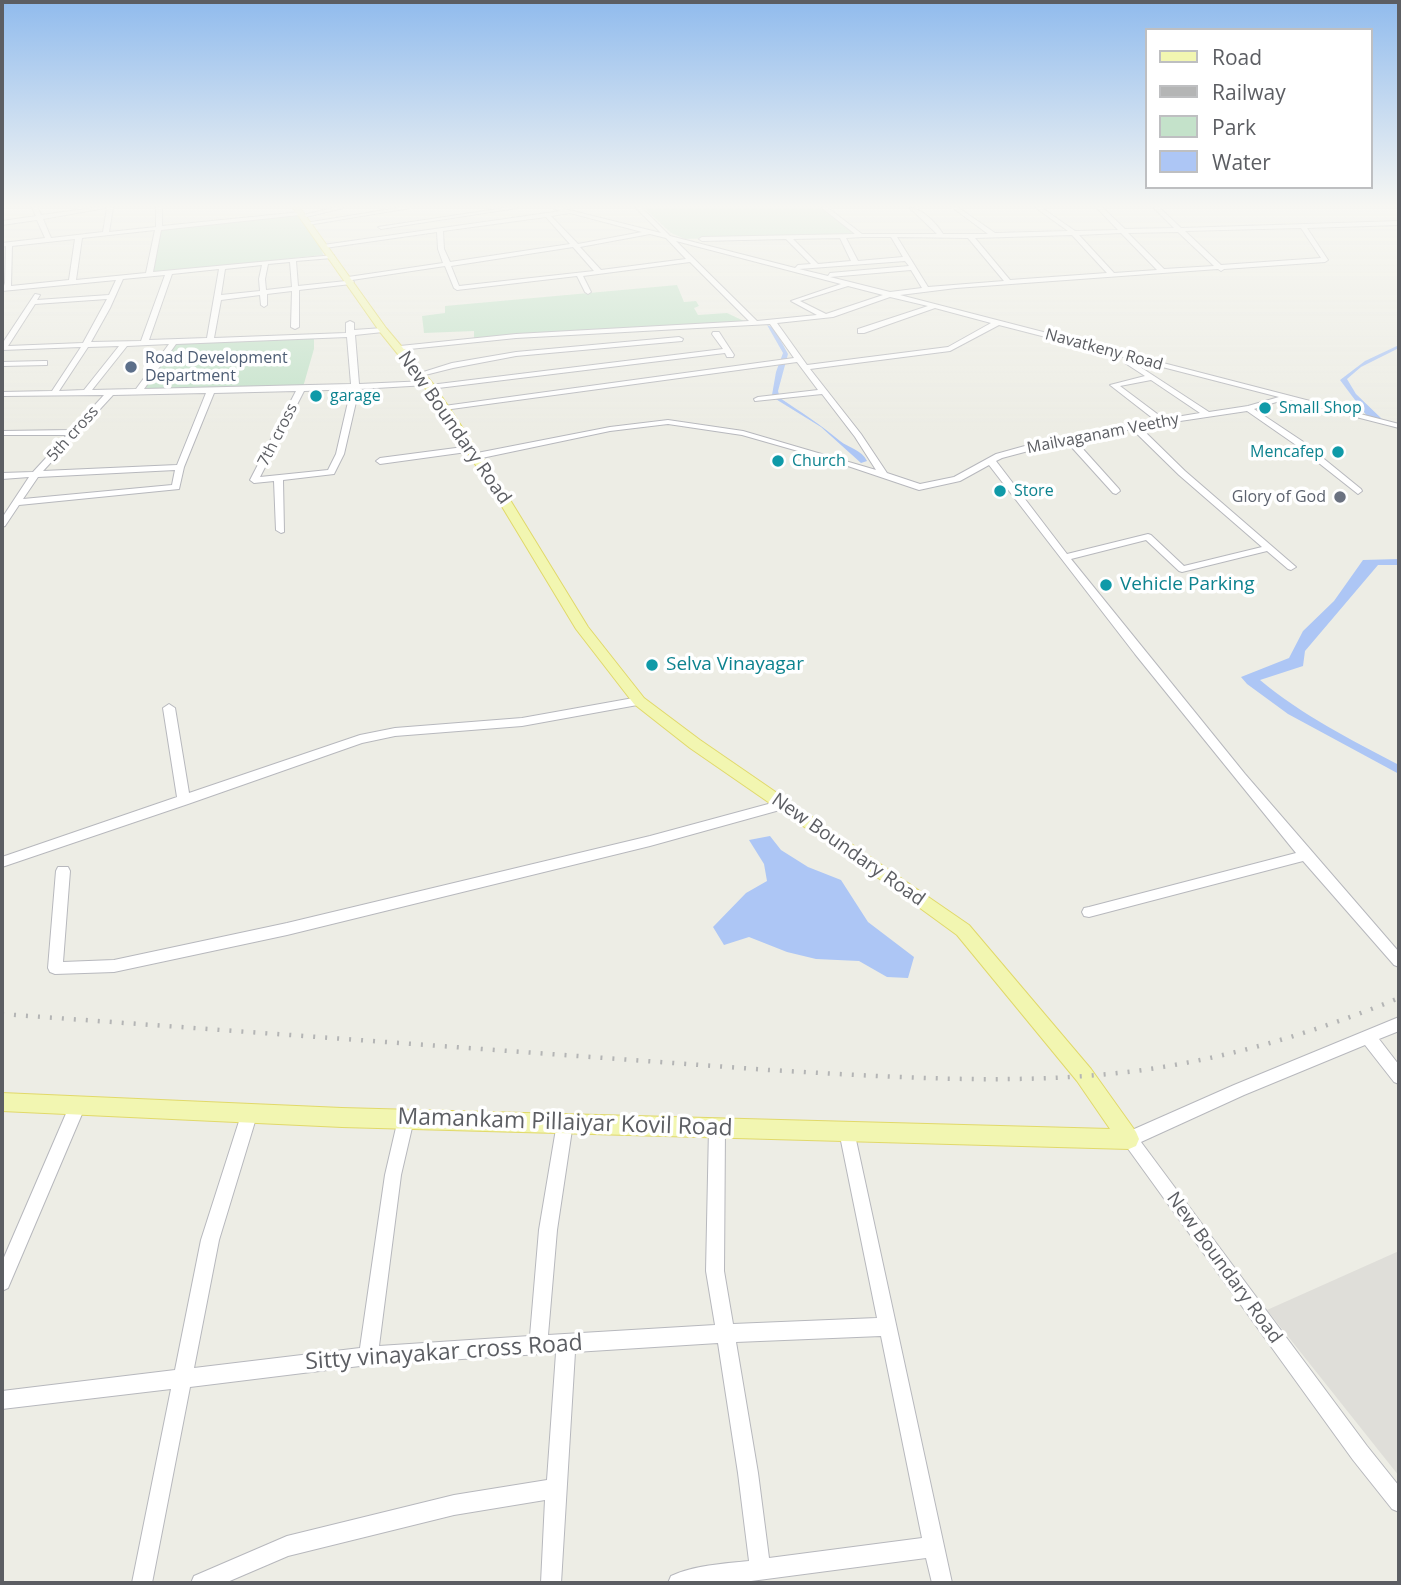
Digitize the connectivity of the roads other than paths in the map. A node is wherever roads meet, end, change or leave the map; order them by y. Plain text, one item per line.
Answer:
1 (72, 282) edge
2 (119, 282) edge
3 (166, 282) edge
4 (220, 282) edge
5 (264, 282) edge
6 (294, 282) edge
7 (344, 282) edge
8 (351, 282) edge
9 (454, 282) edge
10 (510, 282) edge
11 (583, 282) edge
12 (713, 282) edge
13 (846, 282) edge
14 (922, 282) edge
15 (1024, 282) edge
16 (850, 283) junction
17 (1009, 283) joint
18 (43, 286) junction
19 (4, 289) edge
20 (294, 290) junction
21 (926, 290) junction
22 (588, 292) dead end
23 (264, 293) junction
24 (891, 294) junction
25 (113, 297) junction
26 (217, 299) junction
27 (33, 302) junction
28 (264, 305) dead end
29 (936, 306) junction
30 (826, 316) junction
31 (773, 322) junction
32 (998, 322) junction
33 (349, 323) dead end
34 (755, 323) junction
35 (295, 327) dead end
36 (675, 328) junction
37 (383, 330) junction
38 (861, 331) dead end
39 (350, 334) junction
40 (716, 334) dead end
41 (679, 339) junction
42 (210, 341) junction
43 (144, 343) junction
44 (173, 343) junction
45 (124, 344) junction
46 (87, 345) junction
47 (3, 348) edge
48 (15, 348) junction
49 (400, 348) junction
50 (727, 351) junction
51 (688, 355) junction
52 (1119, 355) junction
53 (796, 360) junction
54 (2, 363) edge
55 (44, 363) dead end
56 (741, 368) junction
57 (804, 368) junction
58 (1152, 377) junction
59 (426, 381) junction
60 (355, 387) junction
61 (301, 389) junction
62 (211, 391) junction
63 (138, 392) junction
64 (821, 392) junction
65 (54, 393) junction
66 (86, 393) junction
67 (110, 393) junction
68 (2, 394) edge
69 (1286, 398) junction
70 (758, 399) dead end
71 (444, 408) junction
72 (1248, 408) junction
73 (1207, 414) junction
74 (1163, 422) junction
75 (1399, 426) edge
76 (1135, 427) junction
77 (74, 432) junction
78 (2, 433) edge
79 (1069, 439) junction
80 (474, 452) junction
81 (990, 460) junction
82 (380, 461) dead end
83 (180, 467) junction
84 (35, 475) junction
85 (884, 475) junction
86 (2, 476) edge
87 (279, 478) junction
88 (1116, 491) dead end
89 (1358, 491) dead end
90 (10, 507) edge
91 (2, 524) edge
92 (281, 530) dead end
93 (1268, 548) junction
94 (1065, 557) junction
95 (1291, 567) dead end
96 (639, 701) junction
97 (169, 709) dead end
98 (184, 800) junction
99 (783, 805) junction
100 (1305, 855) junction
101 (2, 862) edge
102 (63, 871) dead end
103 (1089, 912) dead end
104 (1399, 961) edge
105 (1399, 1024) edge
106 (1368, 1037) junction
107 (1399, 1077) edge
108 (2, 1102) edge
109 (77, 1107) junction
110 (249, 1115) junction
111 (406, 1119) junction
112 (565, 1124) junction
113 (717, 1128) junction
114 (847, 1131) junction
115 (1129, 1139) junction
116 (2, 1282) edge
117 (888, 1326) junction
118 (725, 1334) junction
119 (566, 1343) junction
120 (538, 1345) junction
121 (368, 1356) junction
122 (183, 1379) junction
123 (2, 1400) edge
124 (556, 1488) junction
125 (1399, 1502) edge
126 (933, 1547) junction
127 (760, 1570) junction
128 (142, 1583) edge
129 (201, 1583) edge
130 (551, 1583) edge
131 (678, 1583) edge
132 (942, 1583) edge

1 - 18 street
2 - 25 street
3 - 43 street
4 - 26 street
5 - 23 street
6 - 20 street
7 - 20 street
8 - 37 main road, New Boundary Road
9 - 10 street
11 - 22 street
12 - 34 street
13 - 16 street, Navatkeny Road
14 - 21 street
15 - 17 street
16 - 24 street, Navatkeny Road
16 - 30 street
17 - 21 street
18 - 19 street
18 - 27 street
20 - 23 street
20 - 35 street
21 - 24 street
23 - 26 street
23 - 28 street
24 - 29 street, Navatkeny Road
24 - 30 street
25 - 27 street
25 - 46 street
26 - 42 street
27 - 47 street
29 - 32 street, Navatkeny Road
29 - 38 street
30 - 31 street
31 - 34 street
31 - 53 street
32 - 52 street, Navatkeny Road
32 - 57 street
33 - 39 street
34 - 36 street
36 - 41 street
36 - 49 street
37 - 39 street
37 - 49 main road, New Boundary Road
39 - 42 street
39 - 60 street
40 - 50 street
41 - 51 street
41 - 59 street
42 - 44 street
43 - 44 street
43 - 45 street
44 - 63 street
45 - 46 street
45 - 66 street
46 - 48 street
46 - 65 street
47 - 48 street
48 - 54 street
49 - 59 main road, New Boundary Road
50 - 51 street
50 - 56 street
51 - 59 street
52 - 58 street
52 - 69 street, Navatkeny Road
53 - 56 street
53 - 57 street
54 - 55 street
56 - 71 street
57 - 64 street
58 - 73 street
58 - 74 street
59 - 60 street
59 - 71 main road, New Boundary Road
60 - 61 street
60 - 87 street
61 - 62 street
61 - 87 street, 7th cross
62 - 63 street
62 - 83 street
63 - 67 street
64 - 70 street
64 - 85 street
65 - 66 street
65 - 68 street
66 - 67 street
67 - 77 street, 5th cross
69 - 72 street, Mailvaganam Veethy
69 - 75 street, Navatkeny Road
71 - 80 main road, New Boundary Road
72 - 73 street, Mailvaganam Veethy
72 - 89 street
73 - 74 street, Mailvaganam Veethy
74 - 76 street, Mailvaganam Veethy
76 - 79 street, Mailvaganam Veethy
76 - 93 street
77 - 78 street
77 - 84 street, 5th cross
79 - 81 street, Mailvaganam Veethy
79 - 88 street
80 - 82 street, Mailvaganam Veethy
80 - 85 street, Mailvaganam Veethy
80 - 96 main road, New Boundary Road
81 - 85 street, Mailvaganam Veethy
81 - 94 street
83 - 84 street
83 - 90 street
84 - 86 street
84 - 90 street, 5th cross
87 - 92 street
90 - 91 street, 5th cross
93 - 94 street
93 - 95 street
94 - 100 street
96 - 98 street
96 - 99 main road, New Boundary Road
97 - 98 street
98 - 101 street
99 - 102 street
99 - 115 main road, New Boundary Road
100 - 103 street
100 - 104 street
105 - 106 street
106 - 107 street
106 - 115 street
108 - 109 main road, Mamankam Pillaiyar Kovil Road
109 - 110 main road, Mamankam Pillaiyar Kovil Road
109 - 116 street
110 - 111 main road, Mamankam Pillaiyar Kovil Road
110 - 122 street
111 - 112 main road, Mamankam Pillaiyar Kovil Road
111 - 121 street
112 - 113 main road, Mamankam Pillaiyar Kovil Road
112 - 120 street
113 - 114 main road, Mamankam Pillaiyar Kovil Road
113 - 118 street
114 - 115 main road, Mamankam Pillaiyar Kovil Road
114 - 117 street
115 - 125 street, New Boundary Road
117 - 118 street, Sitty vinayakar cross Road
117 - 126 street
118 - 119 street, Sitty vinayakar cross Road
118 - 127 street
119 - 120 street, Sitty vinayakar cross Road
119 - 124 street
120 - 121 street, Sitty vinayakar cross Road
121 - 122 street, Sitty vinayakar cross Road
122 - 123 street, Sitty vinayakar cross Road
122 - 128 street
124 - 129 street
124 - 130 street
126 - 127 street
126 - 132 street
127 - 131 street

